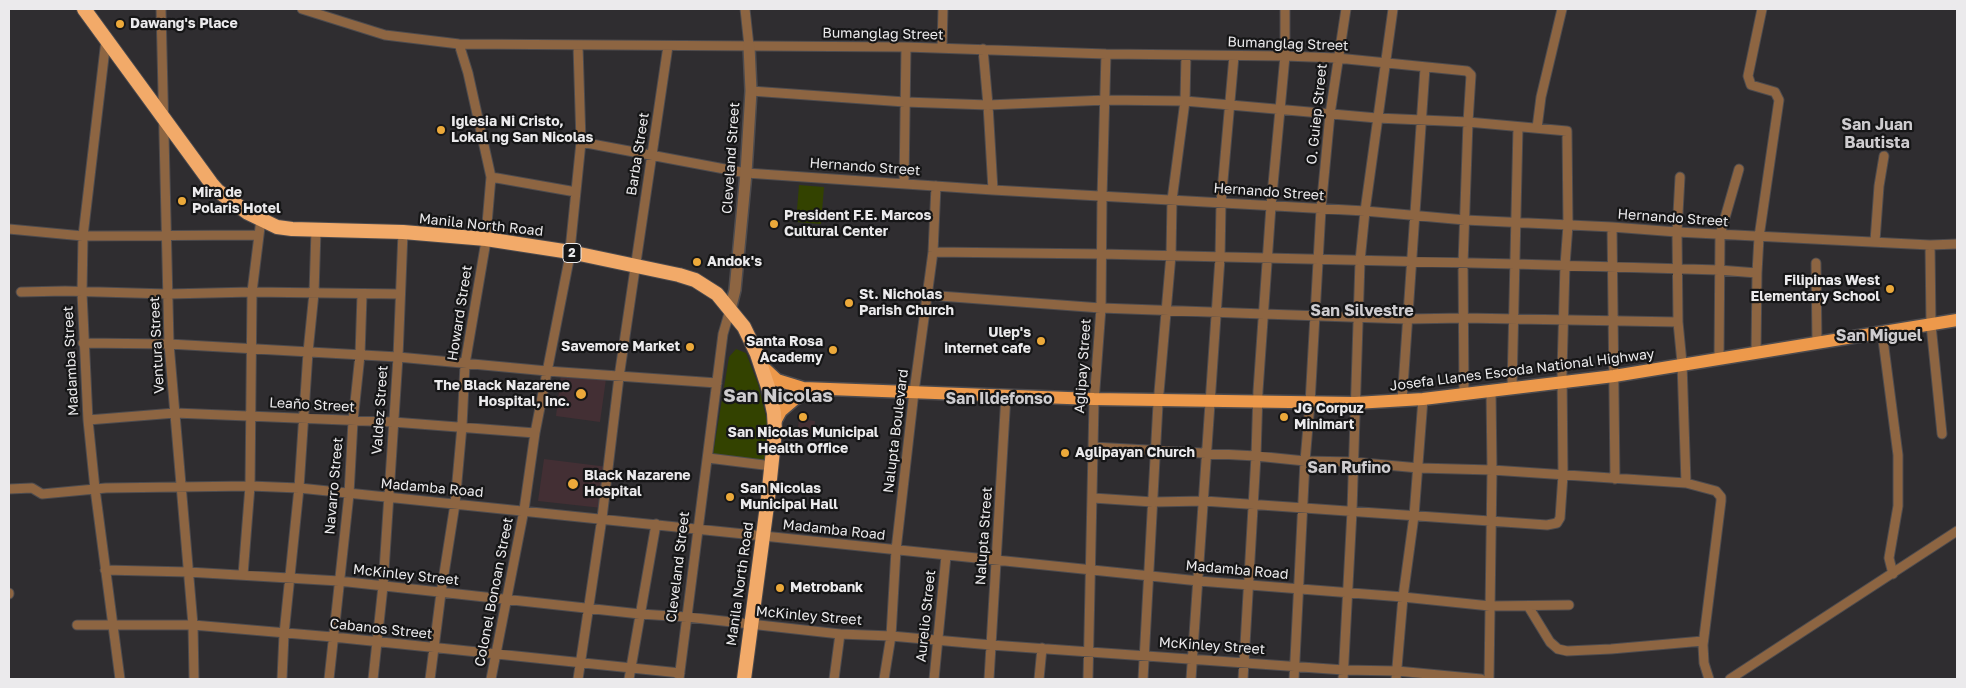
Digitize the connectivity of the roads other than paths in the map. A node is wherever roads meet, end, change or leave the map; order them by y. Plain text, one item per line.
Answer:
1 (84, 9) edge
2 (161, 9) edge
3 (302, 9) edge
4 (745, 9) edge
5 (944, 9) edge
6 (1285, 9) edge
7 (1346, 9) edge
8 (1393, 9) edge
9 (1562, 9) edge
10 (1762, 9) edge
11 (106, 40) junction
12 (459, 44) junction
13 (578, 46) junction
14 (668, 46) junction
15 (749, 46) junction
16 (906, 47) junction
17 (942, 48) junction
18 (983, 49) junction
19 (1106, 54) junction
20 (1186, 55) junction
21 (1234, 56) junction
22 (1285, 56) junction
23 (1337, 58) junction
24 (1386, 63) junction
25 (1425, 68) junction
26 (751, 91) junction
27 (1106, 100) junction
28 (1185, 101) junction
29 (906, 102) junction
30 (988, 105) junction
31 (1231, 105) junction
32 (1279, 109) junction
33 (1330, 114) junction
34 (164, 118) junction
35 (1377, 118) junction
36 (1422, 120) junction
37 (1468, 122) junction
38 (1518, 127) junction
39 (1537, 128) junction
40 (581, 142) junction
41 (653, 156) junction
42 (1884, 156) dead end
43 (1739, 169) dead end
44 (746, 173) junction
45 (491, 176) junction
46 (1680, 177) dead end
47 (904, 184) junction
48 (936, 186) junction
49 (993, 190) junction
50 (576, 192) junction
51 (1102, 197) junction
52 (1172, 200) junction
53 (1221, 203) junction
54 (1271, 206) junction
55 (1321, 209) junction
56 (1365, 211) junction
57 (1415, 215) junction
58 (261, 220) junction
59 (1465, 220) junction
60 (1516, 222) junction
61 (1568, 225) junction
62 (1612, 227) junction
63 (9, 229) edge
64 (316, 230) junction
65 (403, 232) junction
66 (1677, 232) junction
67 (258, 235) junction
68 (1720, 235) junction
69 (83, 236) junction
70 (167, 236) junction
71 (1759, 237) junction
72 (486, 239) junction
73 (1875, 241) junction
74 (1930, 244) junction
75 (1957, 244) edge
76 (570, 252) junction
77 (933, 252) junction
78 (1101, 254) junction
79 (1171, 255) junction
80 (1220, 258) junction
81 (1268, 258) junction
82 (1317, 259) junction
83 (1360, 261) junction
84 (1411, 262) junction
85 (1816, 262) dead end
86 (1463, 264) junction
87 (1515, 264) junction
88 (1565, 265) junction
89 (635, 266) junction
90 (1612, 268) junction
91 (1678, 269) junction
92 (1719, 270) junction
93 (1757, 273) junction
94 (21, 292) dead end
95 (252, 292) junction
96 (82, 293) junction
97 (314, 293) junction
98 (168, 294) junction
99 (400, 294) junction
100 (362, 295) junction
101 (926, 295) junction
102 (1101, 308) junction
103 (730, 310) junction
104 (1166, 311) junction
105 (1216, 312) junction
106 (1264, 314) junction
107 (1314, 315) junction
108 (1358, 316) junction
109 (1464, 318) junction
110 (1407, 319) junction
111 (1514, 319) junction
112 (1564, 319) junction
113 (1613, 320) junction
114 (1957, 320) edge
115 (1678, 322) junction
116 (1931, 325) junction
117 (1882, 332) junction
118 (83, 342) junction
119 (1817, 343) junction
120 (169, 344) junction
121 (251, 348) junction
122 (308, 352) junction
123 (1756, 353) junction
124 (360, 355) junction
125 (398, 357) junction
126 (1718, 358) junction
127 (760, 363) junction
128 (465, 364) junction
129 (1682, 364) junction
130 (547, 371) junction
131 (1614, 376) junction
132 (619, 377) junction
133 (1562, 381) junction
134 (717, 384) junction
135 (816, 388) junction
136 (1512, 388) junction
137 (1491, 391) junction
138 (914, 392) junction
139 (1006, 395) junction
140 (1464, 395) junction
141 (1094, 399) junction
142 (1158, 399) junction
143 (1423, 399) junction
144 (1210, 400) junction
145 (1258, 401) junction
146 (1402, 401) junction
147 (1310, 403) junction
148 (1355, 404) junction
149 (175, 413) junction
150 (252, 416) junction
151 (304, 418) junction
152 (88, 420) junction
153 (353, 420) junction
154 (393, 422) junction
155 (775, 422) junction
156 (462, 426) junction
157 (535, 433) junction
158 (1942, 434) dead end
159 (1093, 448) junction
160 (1156, 450) junction
161 (1206, 454) junction
162 (1256, 456) junction
163 (708, 458) junction
164 (1304, 461) junction
165 (1353, 462) junction
166 (772, 466) junction
167 (1418, 468) junction
168 (1492, 470) junction
169 (1563, 475) junction
170 (1615, 478) junction
171 (1686, 483) junction
172 (250, 486) junction
173 (180, 487) junction
174 (299, 488) junction
175 (9, 489) edge
176 (95, 490) junction
177 (349, 494) junction
178 (388, 498) junction
179 (1093, 498) junction
180 (1204, 501) junction
181 (1153, 502) junction
182 (455, 504) junction
183 (1253, 504) junction
184 (1303, 507) junction
185 (524, 510) junction
186 (1352, 510) junction
187 (1414, 516) junction
188 (602, 518) junction
189 (1491, 521) junction
190 (656, 524) junction
191 (698, 528) junction
192 (1957, 531) edge
193 (764, 537) junction
194 (896, 550) junction
195 (946, 556) junction
196 (997, 560) junction
197 (1090, 569) junction
198 (106, 570) junction
199 (188, 572) junction
200 (1893, 574) junction
201 (243, 575) junction
202 (1148, 575) junction
203 (290, 578) junction
204 (339, 581) junction
205 (1199, 581) junction
206 (1248, 585) junction
207 (383, 586) junction
208 (1298, 589) junction
209 (441, 593) junction
210 (1347, 593) junction
211 (1403, 597) junction
212 (506, 599) junction
213 (1569, 605) dead end
214 (1490, 606) junction
215 (1528, 606) junction
216 (587, 609) junction
217 (640, 614) junction
218 (687, 617) junction
219 (750, 624) junction
220 (77, 625) dead end
221 (114, 625) junction
222 (193, 625) junction
223 (284, 634) junction
224 (840, 634) junction
225 (890, 636) junction
226 (333, 637) junction
227 (938, 641) junction
228 (377, 642) junction
229 (1703, 642) junction
230 (991, 645) junction
231 (435, 648) junction
232 (1042, 648) junction
233 (1089, 651) junction
234 (496, 654) junction
235 (1144, 656) junction
236 (1192, 658) junction
237 (1244, 662) junction
238 (580, 663) junction
239 (1294, 666) junction
240 (631, 668) junction
241 (1344, 674) edge
242 (1397, 675) edge
243 (680, 676) edge
244 (120, 679) edge
245 (194, 679) edge
246 (282, 679) edge
247 (328, 679) edge
248 (373, 679) edge
249 (430, 679) edge
250 (491, 679) edge
251 (578, 679) edge
252 (629, 679) edge
253 (744, 679) edge
254 (834, 679) edge
255 (884, 679) edge
256 (934, 679) edge
257 (989, 679) edge
258 (1039, 679) edge
259 (1088, 679) edge
260 (1142, 679) edge
261 (1191, 679) edge
262 (1243, 679) edge
263 (1294, 679) edge
264 (1481, 679) edge
265 (1489, 679) edge
266 (1709, 679) edge
267 (1730, 679) edge

1 - 11 highway, Manila North Road / 2
2 - 34 street, Ventura Street
3 - 12 street, Bumanglag Street
4 - 15 street, Cleveland Street
5 - 17 street
6 - 22 street
7 - 23 street, O. Guiep Street
8 - 24 street
9 - 39 street
10 - 71 street
11 - 34 highway, Manila North Road / 2
11 - 69 street, Madamba Street
12 - 13 street, Bumanglag Street
12 - 45 street, Howard Street
13 - 14 street, Bumanglag Street
13 - 40 street
14 - 15 street, Bumanglag Street
14 - 41 street, Barba Street
15 - 16 street, Bumanglag Street
15 - 26 street, Cleveland Street
16 - 17 street, Bumanglag Street
16 - 29 street
17 - 18 street, Bumanglag Street
18 - 19 street, Bumanglag Street
18 - 30 street
19 - 20 street, Bumanglag Street
19 - 27 street, Aglipay Street
20 - 21 street, Bumanglag Street
20 - 28 street
21 - 22 street, Bumanglag Street
21 - 31 street
22 - 23 street, Bumanglag Street
22 - 32 street
23 - 24 street, Bumanglag Street
23 - 33 street, O. Guiep Street
24 - 25 street, Bumanglag Street
24 - 35 street
25 - 36 street
25 - 37 street, Bumanglag Street
26 - 29 street
26 - 44 street, Cleveland Street
27 - 28 street
27 - 30 street
27 - 51 street, Aglipay Street
28 - 31 street
28 - 52 street
29 - 30 street
29 - 47 street
30 - 49 street
31 - 32 street
31 - 53 street
32 - 33 street
32 - 54 street
33 - 35 street
33 - 55 street, O. Guiep Street
34 - 58 highway, Manila North Road / 2
34 - 70 street, Ventura Street
35 - 36 street
35 - 56 street
36 - 37 street
36 - 57 street
37 - 38 street
37 - 59 street
38 - 39 street
38 - 60 street
39 - 61 street
40 - 41 street, Hernando Street
40 - 50 street
41 - 44 street, Hernando Street
41 - 89 street, Barba Street
42 - 73 street
43 - 68 street
44 - 47 street, Hernando Street
44 - 103 street, Cleveland Street
45 - 50 street
45 - 72 street, Howard Street
46 - 66 street
47 - 48 street, Hernando Street
48 - 49 street, Hernando Street
48 - 77 street, Nalupta Boulevard
49 - 51 street, Hernando Street
50 - 76 street
51 - 52 street, Hernando Street
51 - 78 street, Aglipay Street
52 - 53 street, Hernando Street
52 - 79 street
53 - 54 street, Hernando Street
53 - 80 street
54 - 55 street, Hernando Street
54 - 81 street
55 - 56 street, Hernando Street
55 - 82 street, O. Guiep Street
56 - 57 street, Hernando Street
56 - 83 street
57 - 59 street, Hernando Street
57 - 84 street
58 - 64 highway, Manila North Road / 2
58 - 67 street
59 - 60 street, Hernando Street
59 - 86 street
60 - 61 street, Hernando Street
60 - 87 street
61 - 62 street, Hernando Street
61 - 88 street
62 - 66 street, Hernando Street
62 - 90 street
63 - 69 street
64 - 65 highway, Manila North Road / 2
64 - 97 street
65 - 72 highway, Manila North Road / 2
65 - 99 street, Valdez Street
66 - 68 street, Hernando Street
66 - 91 street
67 - 70 street
67 - 95 street
68 - 71 street, Hernando Street
68 - 92 street
69 - 70 street
69 - 96 street, Madamba Street
70 - 98 street, Ventura Street
71 - 73 street, Hernando Street
71 - 93 street
72 - 76 highway, Manila North Road / 2
72 - 128 street, Howard Street
73 - 74 street, Hernando Street
74 - 75 street, Hernando Street
74 - 116 street
76 - 89 highway, Manila North Road / 2
76 - 130 street, Colonel Bonoan Street
77 - 78 street
77 - 101 street, Nalupta Boulevard
78 - 79 street
78 - 102 street, Aglipay Street
79 - 80 street
79 - 104 street
80 - 81 street
80 - 105 street
81 - 82 street
81 - 106 street
82 - 83 street
82 - 107 street, O. Guiep Street
83 - 84 street
83 - 108 street
84 - 86 street
84 - 110 street
85 - 119 street
86 - 87 street
86 - 109 street
87 - 88 street
87 - 111 street
88 - 90 street
88 - 112 street
89 - 103 highway, Manila North Road / 2
89 - 132 street, Barba Street
90 - 91 street
90 - 113 street
91 - 92 street
91 - 115 street
92 - 93 street
92 - 126 street
93 - 123 street
94 - 96 street
95 - 97 street
95 - 98 street
95 - 121 street
96 - 98 street
96 - 118 street, Madamba Street
97 - 100 street
97 - 122 street
98 - 120 street, Ventura Street
99 - 100 street
99 - 125 street, Valdez Street
100 - 124 street, Navarro Street
101 - 102 street
101 - 138 street, Nalupta Boulevard
102 - 104 street
102 - 141 street, Aglipay Street
103 - 127 highway, Manila North Road / 2
103 - 134 street, Cleveland Street
104 - 105 street
104 - 142 street
105 - 106 street
105 - 144 street
106 - 107 street
106 - 145 street
107 - 108 street
107 - 147 street, O. Guiep Street
108 - 110 street
108 - 148 street
109 - 110 street
109 - 111 street
109 - 140 street
110 - 146 street
111 - 112 street
111 - 136 street
112 - 113 street
112 - 133 street
113 - 115 street
113 - 131 street
114 - 116 main road, Josefa Llanes Escoda National Highway
115 - 129 street
116 - 117 main road, Josefa Llanes Escoda National Highway
116 - 158 street
117 - 119 main road, Josefa Llanes Escoda National Highway
117 - 200 street
118 - 120 street
118 - 152 street, Madamba Street
119 - 123 main road, Josefa Llanes Escoda National Highway
120 - 121 street
120 - 149 street, Ventura Street
121 - 122 street
121 - 150 street
122 - 124 street
122 - 151 street
123 - 126 main road, Josefa Llanes Escoda National Highway
124 - 125 street
124 - 153 street, Navarro Street
125 - 128 street
125 - 154 street, Valdez Street
126 - 129 main road, Josefa Llanes Escoda National Highway
127 - 135 main road, Josefa Llanes Escoda National Highway
127 - 155 highway, Manila North Road / 2
128 - 130 street
128 - 156 street, Howard Street
129 - 131 main road, Josefa Llanes Escoda National Highway
129 - 171 street
130 - 132 street
130 - 157 street, Colonel Bonoan Street
131 - 133 main road, Josefa Llanes Escoda National Highway
131 - 170 street
132 - 134 street
132 - 188 street, Barba Street
133 - 136 main road, Josefa Llanes Escoda National Highway
133 - 169 street
134 - 163 street, Cleveland Street
135 - 138 main road, Josefa Llanes Escoda National Highway
135 - 155 main road
136 - 137 main road, Josefa Llanes Escoda National Highway
137 - 140 main road, Josefa Llanes Escoda National Highway
137 - 168 street
138 - 139 main road, Josefa Llanes Escoda National Highway
138 - 194 street, Nalupta Boulevard
139 - 141 main road, Josefa Llanes Escoda National Highway
139 - 196 street, Nalupta Street
140 - 143 main road, Josefa Llanes Escoda National Highway
141 - 142 main road, Josefa Llanes Escoda National Highway
141 - 159 street, Aglipay Street
142 - 144 main road, Josefa Llanes Escoda National Highway
142 - 160 street
143 - 146 main road, Josefa Llanes Escoda National Highway
143 - 167 street
144 - 145 main road, Josefa Llanes Escoda National Highway
144 - 161 street
145 - 147 main road, Josefa Llanes Escoda National Highway
145 - 162 street
146 - 148 main road, Josefa Llanes Escoda National Highway
147 - 148 main road, Josefa Llanes Escoda National Highway
147 - 164 street, O. Guiep Street
148 - 165 street
149 - 150 street, Leaño Street
149 - 152 street, Leaño Street
149 - 173 street, Ventura Street
150 - 151 street, Leaño Street
150 - 172 street
151 - 153 street, Leaño Street
151 - 174 street
152 - 176 street, Madamba Street
153 - 154 street, Leaño Street
153 - 177 street, Navarro Street
154 - 156 street, Leaño Street
154 - 178 street, Valdez Street
155 - 166 highway, Manila North Road / 2
156 - 157 street, Leaño Street
156 - 182 street, Howard Street
157 - 185 street, Colonel Bonoan Street
159 - 160 street
159 - 179 street, Aglipay Street
160 - 161 street
160 - 181 street
161 - 162 street
161 - 180 street
162 - 164 street
162 - 183 street
163 - 166 street
163 - 191 street, Cleveland Street
164 - 165 street
164 - 184 street, O. Guiep Street
165 - 167 street
165 - 186 street
166 - 193 highway, Manila North Road / 2
167 - 168 street
167 - 187 street
168 - 169 street
168 - 189 street
169 - 170 street
169 - 189 street
170 - 171 street
171 - 229 street
172 - 173 street, Madamba Road
172 - 174 street, Madamba Road
172 - 201 street
173 - 176 street, Madamba Road
173 - 199 street, Ventura Street
174 - 177 street, Madamba Road
174 - 203 street
175 - 176 street, Madamba Road
176 - 198 street, Madamba Street
177 - 178 street, Madamba Road
177 - 204 street, Navarro Street
178 - 182 street, Madamba Road
178 - 207 street, Valdez Street
179 - 181 street
179 - 197 street, Aglipay Street
180 - 181 street
180 - 183 street
180 - 205 street
181 - 202 street
182 - 185 street, Madamba Road
182 - 209 street, Howard Street
183 - 184 street
183 - 206 street
184 - 186 street
184 - 208 street, O. Guiep Street
185 - 188 street, Madamba Road
185 - 212 street, Colonel Bonoan Street
186 - 187 street
186 - 210 street
187 - 189 street
187 - 211 street
188 - 190 street, Madamba Road
188 - 216 street, Barba Street
189 - 214 street
190 - 191 street, Madamba Road
190 - 217 street
191 - 193 street, Madamba Road
191 - 218 street, Cleveland Street
192 - 200 street
193 - 194 street, Madamba Road
193 - 219 highway, Manila North Road / 2
194 - 195 street, Madamba Road
194 - 225 street, Nalupta Boulevard
195 - 196 street, Madamba Road
195 - 227 street, Aurelio Street
196 - 197 street, Madamba Road
196 - 230 street, Nalupta Street
197 - 202 street, Madamba Road
197 - 233 street, Aglipay Street
198 - 199 street, McKinley Street
198 - 221 street, Madamba Street
199 - 201 street, McKinley Street
199 - 222 street, Ventura Street
200 - 267 street
201 - 203 street, McKinley Street
202 - 205 street, Madamba Road
202 - 235 street
203 - 204 street, McKinley Street
203 - 223 street
204 - 207 street, McKinley Street
204 - 226 street, Navarro Street
205 - 206 street, Madamba Road
205 - 236 street
206 - 208 street, Madamba Road
206 - 237 street
207 - 209 street, McKinley Street
207 - 228 street, Valdez Street
208 - 210 street, Madamba Road
208 - 239 street, O. Guiep Street
209 - 212 street, McKinley Street
209 - 231 street, Howard Street
210 - 211 street, Madamba Road
210 - 241 street
211 - 214 street, Madamba Road
211 - 242 street
212 - 216 street, McKinley Street
212 - 234 street, Colonel Bonoan Street
213 - 215 street, Madamba Road
214 - 215 street, Madamba Road
214 - 265 street
215 - 229 street
216 - 217 street, McKinley Street
216 - 238 street, Barba Street
217 - 218 street, McKinley Street
217 - 240 street
218 - 219 street, McKinley Street
218 - 243 street, Cleveland Street
219 - 224 street, McKinley Street
219 - 253 highway, Manila North Road / 2
220 - 221 street, Cabanos Street
221 - 222 street, Cabanos Street
221 - 244 street, Madamba Street
222 - 223 street, Cabanos Street
222 - 245 street, Ventura Street
223 - 226 street, Cabanos Street
223 - 246 street
224 - 225 street, McKinley Street
224 - 254 street
225 - 227 street, McKinley Street
225 - 255 street, Nalupta Boulevard
226 - 228 street, Cabanos Street
226 - 247 street, Navarro Street
227 - 230 street, McKinley Street
227 - 256 street, Aurelio Street
228 - 231 street, Cabanos Street
228 - 248 street, Valdez Street
229 - 266 street
230 - 232 street, McKinley Street
230 - 257 street, Nalupta Street
231 - 234 street, Cabanos Street
231 - 249 street, Howard Street
232 - 233 street, McKinley Street
232 - 258 street
233 - 235 street, McKinley Street
233 - 259 street, Aglipay Street
234 - 238 street, Cabanos Street
234 - 250 street, Colonel Bonoan Street
235 - 236 street, McKinley Street
235 - 260 street
236 - 237 street, McKinley Street
236 - 261 street
237 - 239 street, McKinley Street
237 - 262 street
238 - 240 street, Cabanos Street
238 - 251 street, Barba Street
239 - 241 street, McKinley Street
239 - 263 street, O. Guiep Street
240 - 243 street, Cabanos Street
240 - 252 street
241 - 242 street, McKinley Street
242 - 264 street, McKinley Street

